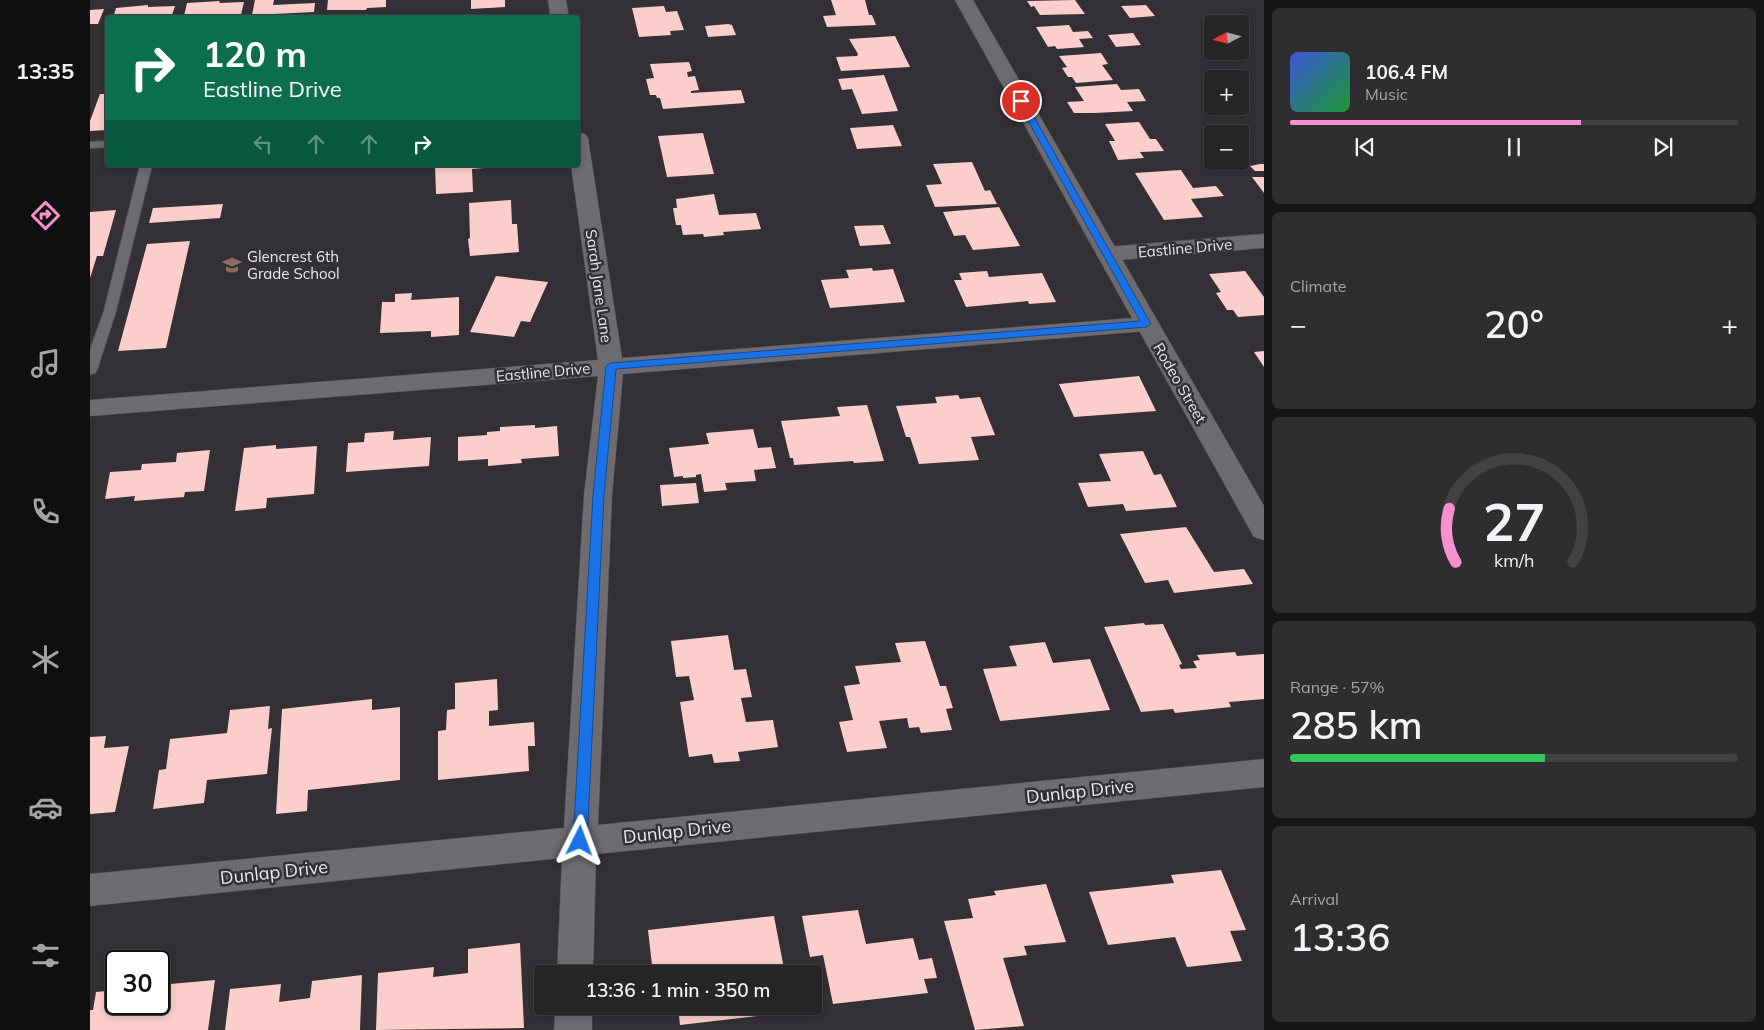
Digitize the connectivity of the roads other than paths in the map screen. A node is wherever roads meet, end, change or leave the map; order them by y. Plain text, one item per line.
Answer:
1 (557, 0) edge
2 (964, 0) edge
3 (560, 15) edge
4 (105, 144) edge
5 (90, 145) edge
6 (580, 152) edge
7 (146, 167) edge
8 (1264, 241) edge
9 (1106, 254) junction
10 (1146, 324) junction
11 (611, 366) junction
12 (90, 370) edge
13 (90, 408) edge
14 (1264, 530) edge
15 (1264, 773) edge
16 (580, 841) junction
17 (90, 890) edge
18 (575, 965) edge
19 (574, 1015) edge
20 (573, 1030) edge

1 - 3 street
2 - 9 street, Rodeo Street
4 - 5 lane
6 - 11 street, Sarah Jane Lane
7 - 12 lane
8 - 9 street, Eastline Drive
9 - 10 street, Rodeo Street
10 - 11 street, Eastline Drive
10 - 14 street, Rodeo Street
11 - 13 street, Eastline Drive
11 - 16 street, Sarah Jane Lane
15 - 16 street, Dunlap Drive
16 - 17 street, Dunlap Drive
16 - 18 street, Sarah Jane Lane
19 - 20 street

